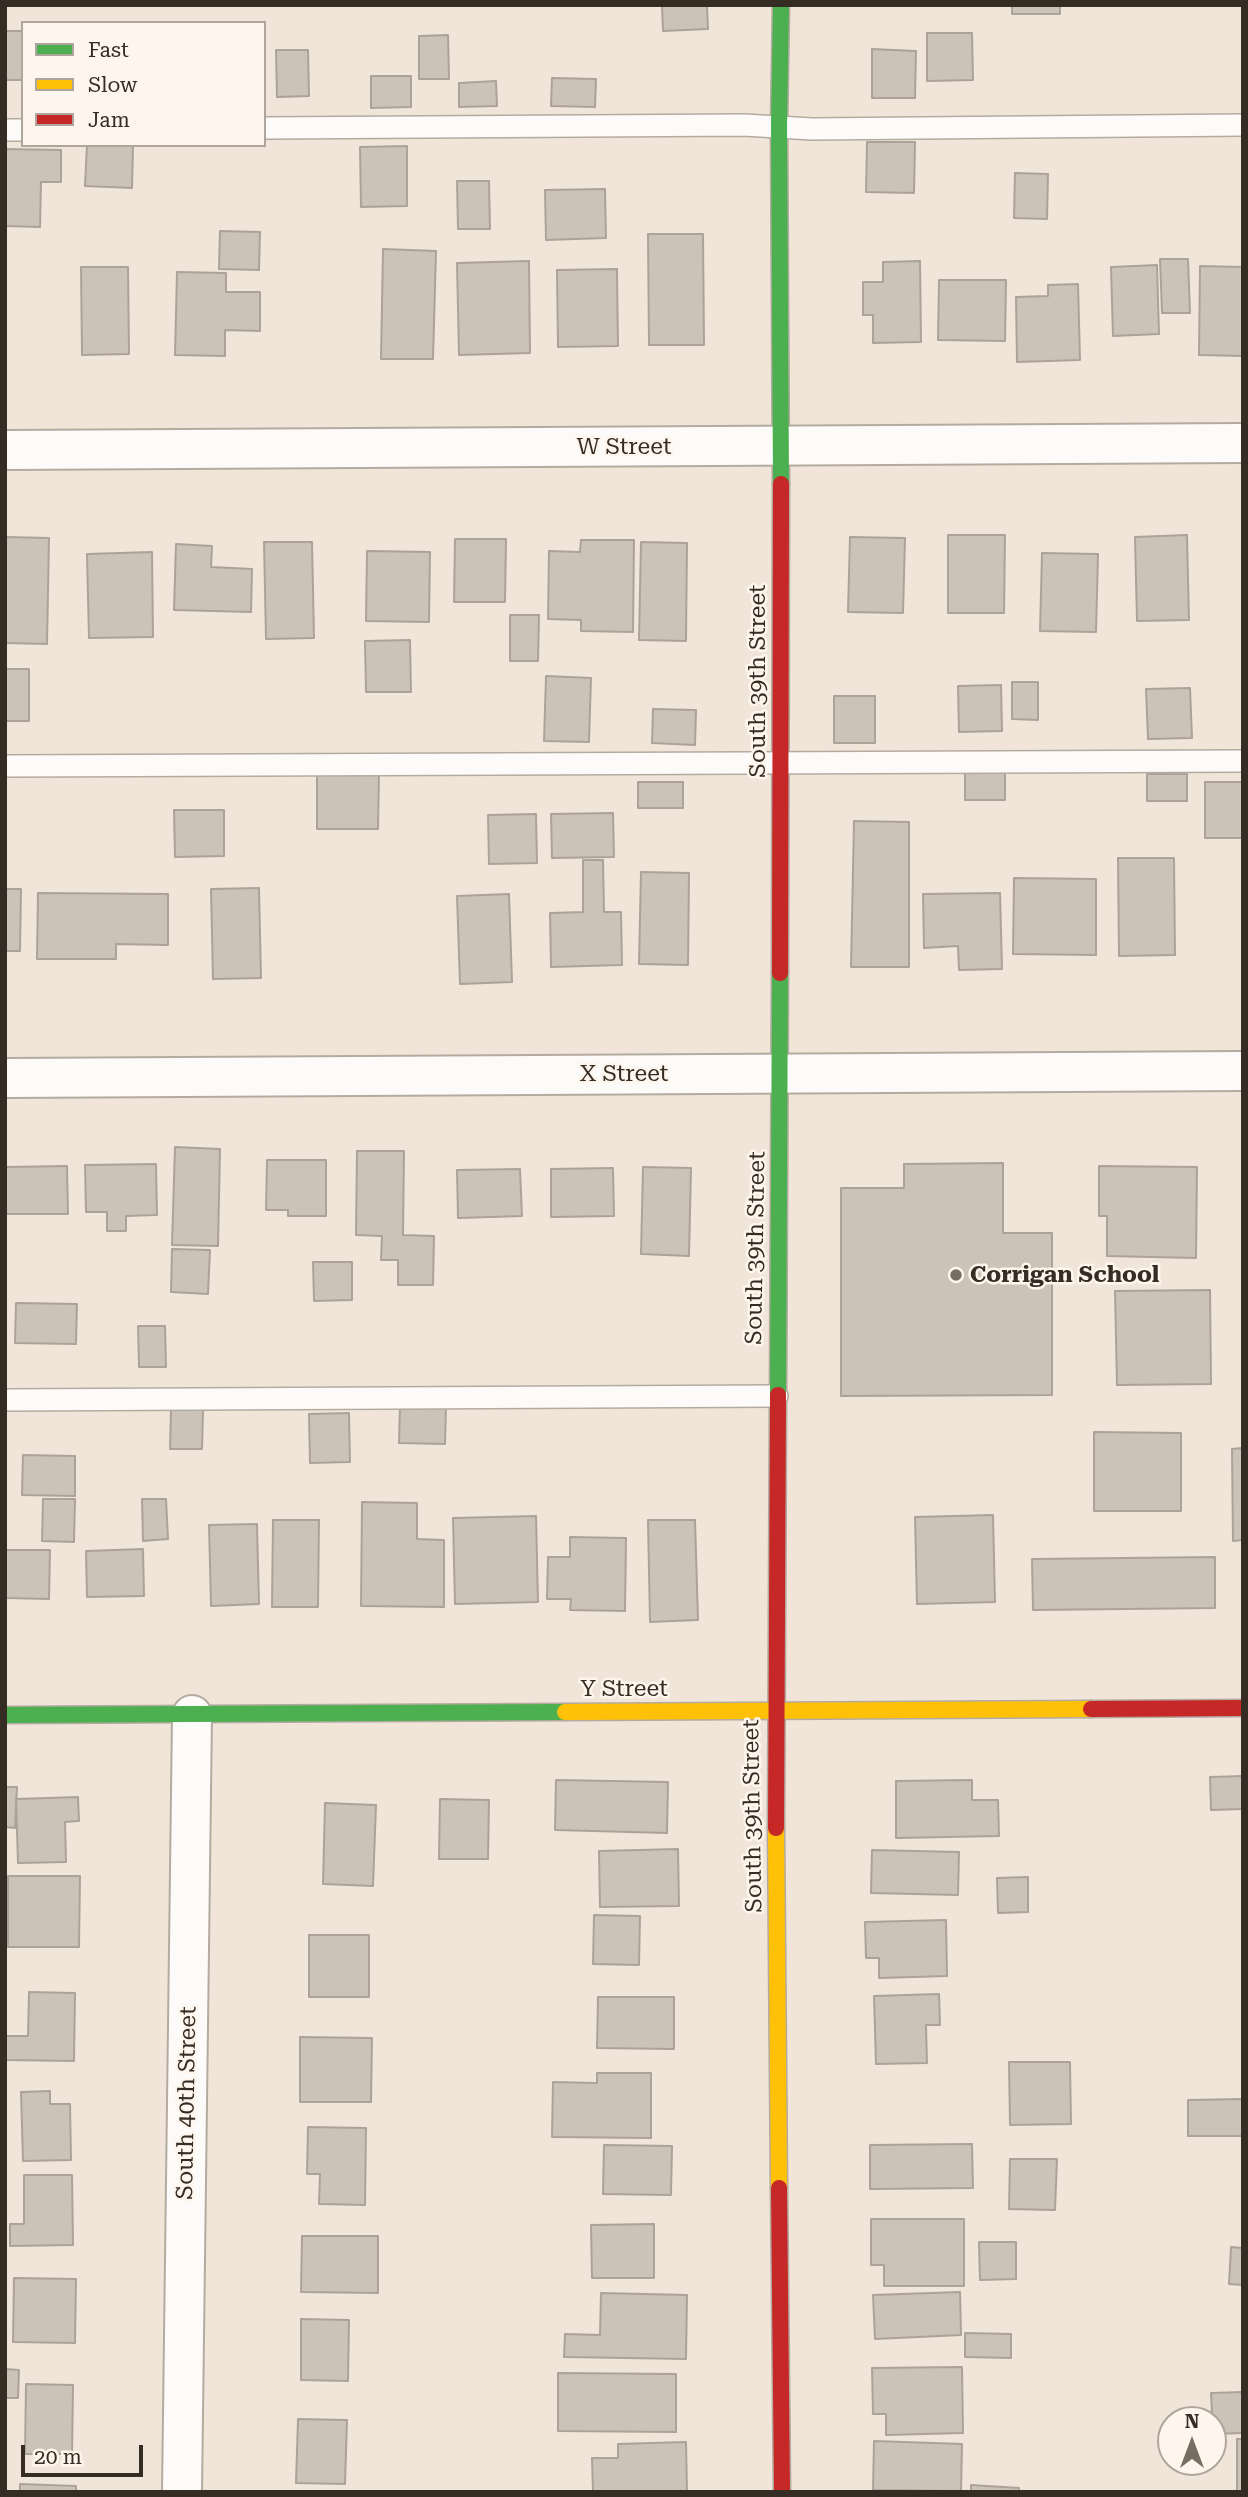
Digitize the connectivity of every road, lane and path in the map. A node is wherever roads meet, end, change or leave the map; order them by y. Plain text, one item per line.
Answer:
1 (781, 5) edge
2 (1243, 125) edge
3 (779, 126) junction
4 (266, 128) edge
5 (1243, 443) edge
6 (781, 446) junction
7 (5, 450) edge
8 (1243, 761) edge
9 (781, 762) junction
10 (5, 766) edge
11 (1243, 1071) edge
12 (780, 1074) junction
13 (5, 1078) edge
14 (777, 1396) junction
15 (5, 1400) edge
16 (1243, 1707) edge
17 (775, 1711) junction
18 (192, 1714) junction
19 (5, 1715) edge
20 (182, 2492) edge
21 (782, 2492) edge

1 - 3 street, South 39th Street
2 - 3 lane
3 - 4 lane
3 - 6 street, South 39th Street
5 - 6 street, W Street
6 - 7 street, W Street
6 - 9 street, South 39th Street
8 - 9 lane
9 - 10 lane
9 - 12 street, South 39th Street
11 - 12 street, X Street
12 - 13 street, X Street
12 - 14 street, South 39th Street
14 - 15 lane
14 - 17 street, South 39th Street
16 - 17 street, Y Street
17 - 18 street, Y Street
17 - 21 street, South 39th Street
18 - 19 street, Y Street
18 - 20 street, South 40th Street

